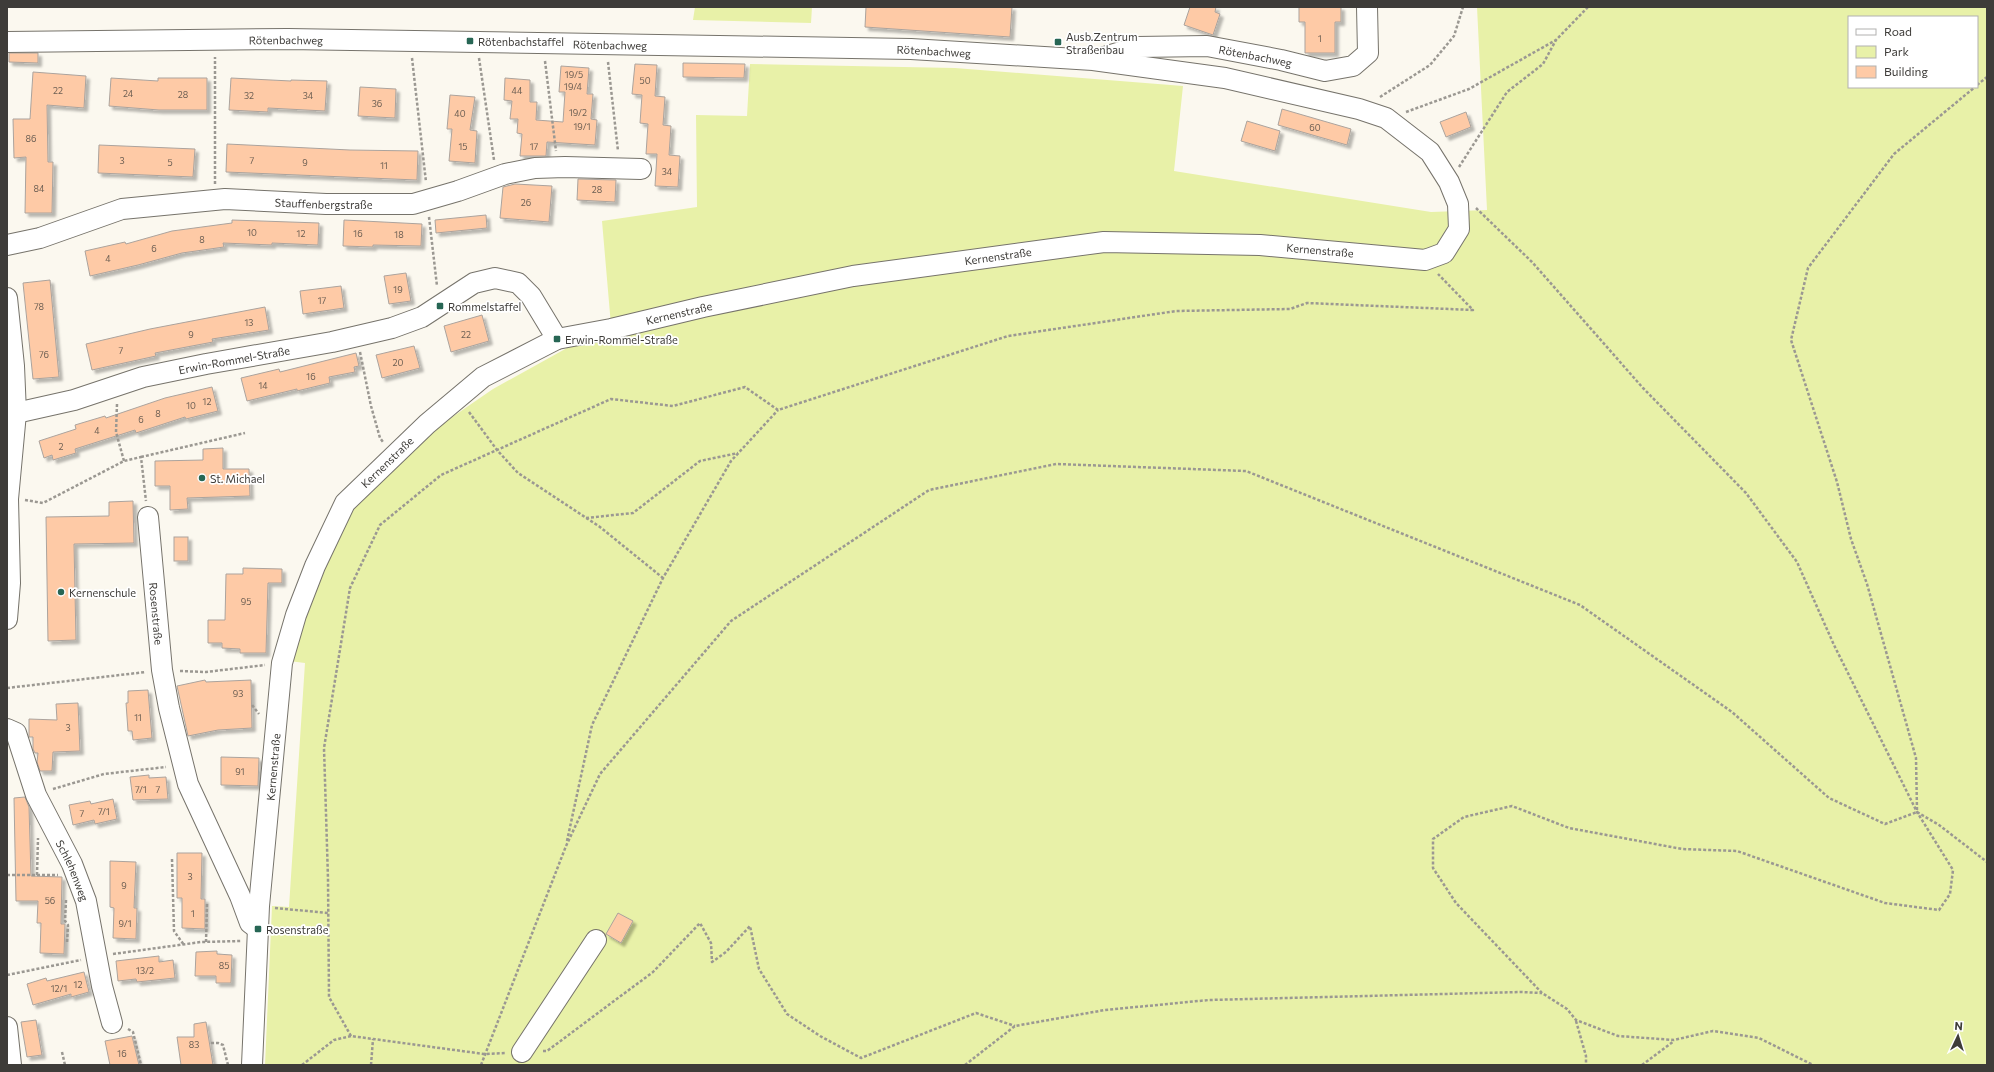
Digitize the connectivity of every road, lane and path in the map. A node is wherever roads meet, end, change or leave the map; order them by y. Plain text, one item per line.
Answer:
1 (1367, 7) edge
2 (1463, 7) edge
3 (1588, 7) edge
4 (215, 40) junction
5 (1556, 40) junction
6 (477, 41) junction
7 (7, 42) edge
8 (410, 42) junction
9 (543, 42) junction
10 (606, 44) junction
11 (1093, 60) junction
12 (1987, 77) edge
13 (1978, 84) edge
14 (1973, 88) edge
15 (1358, 109) junction
16 (1386, 118) junction
17 (558, 167) junction
18 (620, 169) junction
19 (641, 170) dead end
20 (496, 177) junction
21 (1449, 182) junction
22 (215, 200) junction
23 (428, 200) junction
24 (1471, 203) dead end
25 (7, 245) edge
26 (1425, 260) junction
27 (7, 298) edge
28 (440, 306) junction
29 (357, 336) junction
30 (557, 339) junction
31 (11, 366) edge
32 (118, 386) junction
33 (458, 397) junction
34 (778, 410) junction
35 (16, 413) junction
36 (245, 433) dead end
37 (498, 450) junction
38 (738, 453) junction
39 (141, 457) junction
40 (392, 457) junction
41 (124, 461) junction
42 (43, 503) dead end
43 (148, 517) joint
44 (586, 518) junction
45 (663, 578) junction
46 (7, 619) edge
47 (282, 663) junction
48 (162, 670) junction
49 (7, 688) edge
50 (7, 729) edge
51 (184, 765) junction
52 (36, 795) junction
53 (1917, 812) junction
54 (50, 823) junction
55 (566, 846) junction
56 (172, 859) dead end
57 (1987, 862) edge
58 (7, 875) edge
59 (37, 875) junction
60 (62, 875) dead end
61 (66, 897) dead end
62 (208, 904) dead end
63 (260, 906) junction
64 (328, 913) junction
65 (258, 935) junction
66 (596, 940) dead end
67 (206, 942) junction
68 (67, 943) dead end
69 (184, 945) junction
70 (96, 956) junction
71 (7, 974) edge
72 (1542, 993) junction
73 (1576, 1020) junction
74 (112, 1023) joint
75 (7, 1026) edge
76 (1015, 1026) junction
77 (351, 1036) junction
78 (373, 1039) junction
79 (1674, 1040) junction
80 (211, 1044) dead end
81 (62, 1052) dead end
82 (522, 1052) junction
83 (484, 1054) junction
84 (11, 1065) edge
85 (65, 1065) edge
86 (141, 1065) edge
87 (228, 1065) edge
88 (252, 1065) edge
89 (302, 1065) edge
90 (372, 1065) edge
91 (481, 1065) edge
92 (965, 1065) edge
93 (1586, 1065) edge
94 (1642, 1065) edge
95 (1813, 1065) edge

1 - 11 street, Rötenbachweg
2 - 15 path
3 - 5 path
4 - 7 street, Rötenbachweg
4 - 8 street, Rötenbachweg
4 - 22 path
5 - 16 path
5 - 21 path
6 - 8 street, Rötenbachweg
6 - 9 street, Rötenbachweg
6 - 20 path
8 - 23 path
9 - 10 street, Rötenbachweg
9 - 17 path
10 - 11 street, Rötenbachweg
10 - 18 path
11 - 15 street, Rötenbachweg
12 - 13 path
14 - 53 path
15 - 16 street, Kernenstraße
16 - 21 street, Kernenstraße
17 - 18 street, Stauffenbergstraße
17 - 20 street, Stauffenbergstraße
18 - 19 street, Stauffenbergstraße
20 - 23 street, Stauffenbergstraße
21 - 26 street, Kernenstraße
22 - 23 street, Stauffenbergstraße
22 - 25 street, Stauffenbergstraße
23 - 28 path
24 - 53 path
26 - 30 street, Kernenstraße
26 - 34 path
27 - 31 street
28 - 29 street, Erwin-Rommel-Straße
28 - 30 street, Erwin-Rommel-Straße
29 - 32 street, Erwin-Rommel-Straße
29 - 40 path
30 - 33 street, Kernenstraße
31 - 35 street
32 - 35 street, Erwin-Rommel-Straße
32 - 41 path
33 - 37 path
33 - 40 street, Kernenstraße
34 - 37 path
34 - 38 path
35 - 46 street
36 - 39 path
37 - 44 path
37 - 64 path
38 - 44 path
38 - 45 path
39 - 41 path
39 - 43 path
40 - 47 street, Kernenstraße
41 - 42 path
43 - 48 street, Rosenstraße
44 - 45 path
45 - 55 path
47 - 48 path
47 - 63 street, Kernenstraße
48 - 49 path
48 - 51 street, Rosenstraße
50 - 52 street, Schlehenweg
51 - 52 path
51 - 65 street, Rosenstraße
52 - 54 street, Schlehenweg
53 - 55 path
53 - 57 path
53 - 72 path
54 - 59 path
54 - 70 street, Schlehenweg
55 - 83 path
56 - 69 path
58 - 59 path
59 - 60 path
61 - 68 path
62 - 67 path
63 - 64 path
63 - 65 street, Kernenstraße
64 - 77 path
65 - 67 path
65 - 88 street, Kernenstraße
66 - 82 street
67 - 69 path
69 - 70 path
70 - 71 path
70 - 74 street, Schlehenweg
72 - 73 path
72 - 76 path
73 - 79 path
73 - 93 path
74 - 86 path
75 - 84 street
76 - 82 path
76 - 92 path
77 - 78 path
77 - 89 path
78 - 83 path
78 - 90 path
79 - 94 path
79 - 95 path
80 - 87 path
81 - 85 path
82 - 83 path
83 - 91 path

